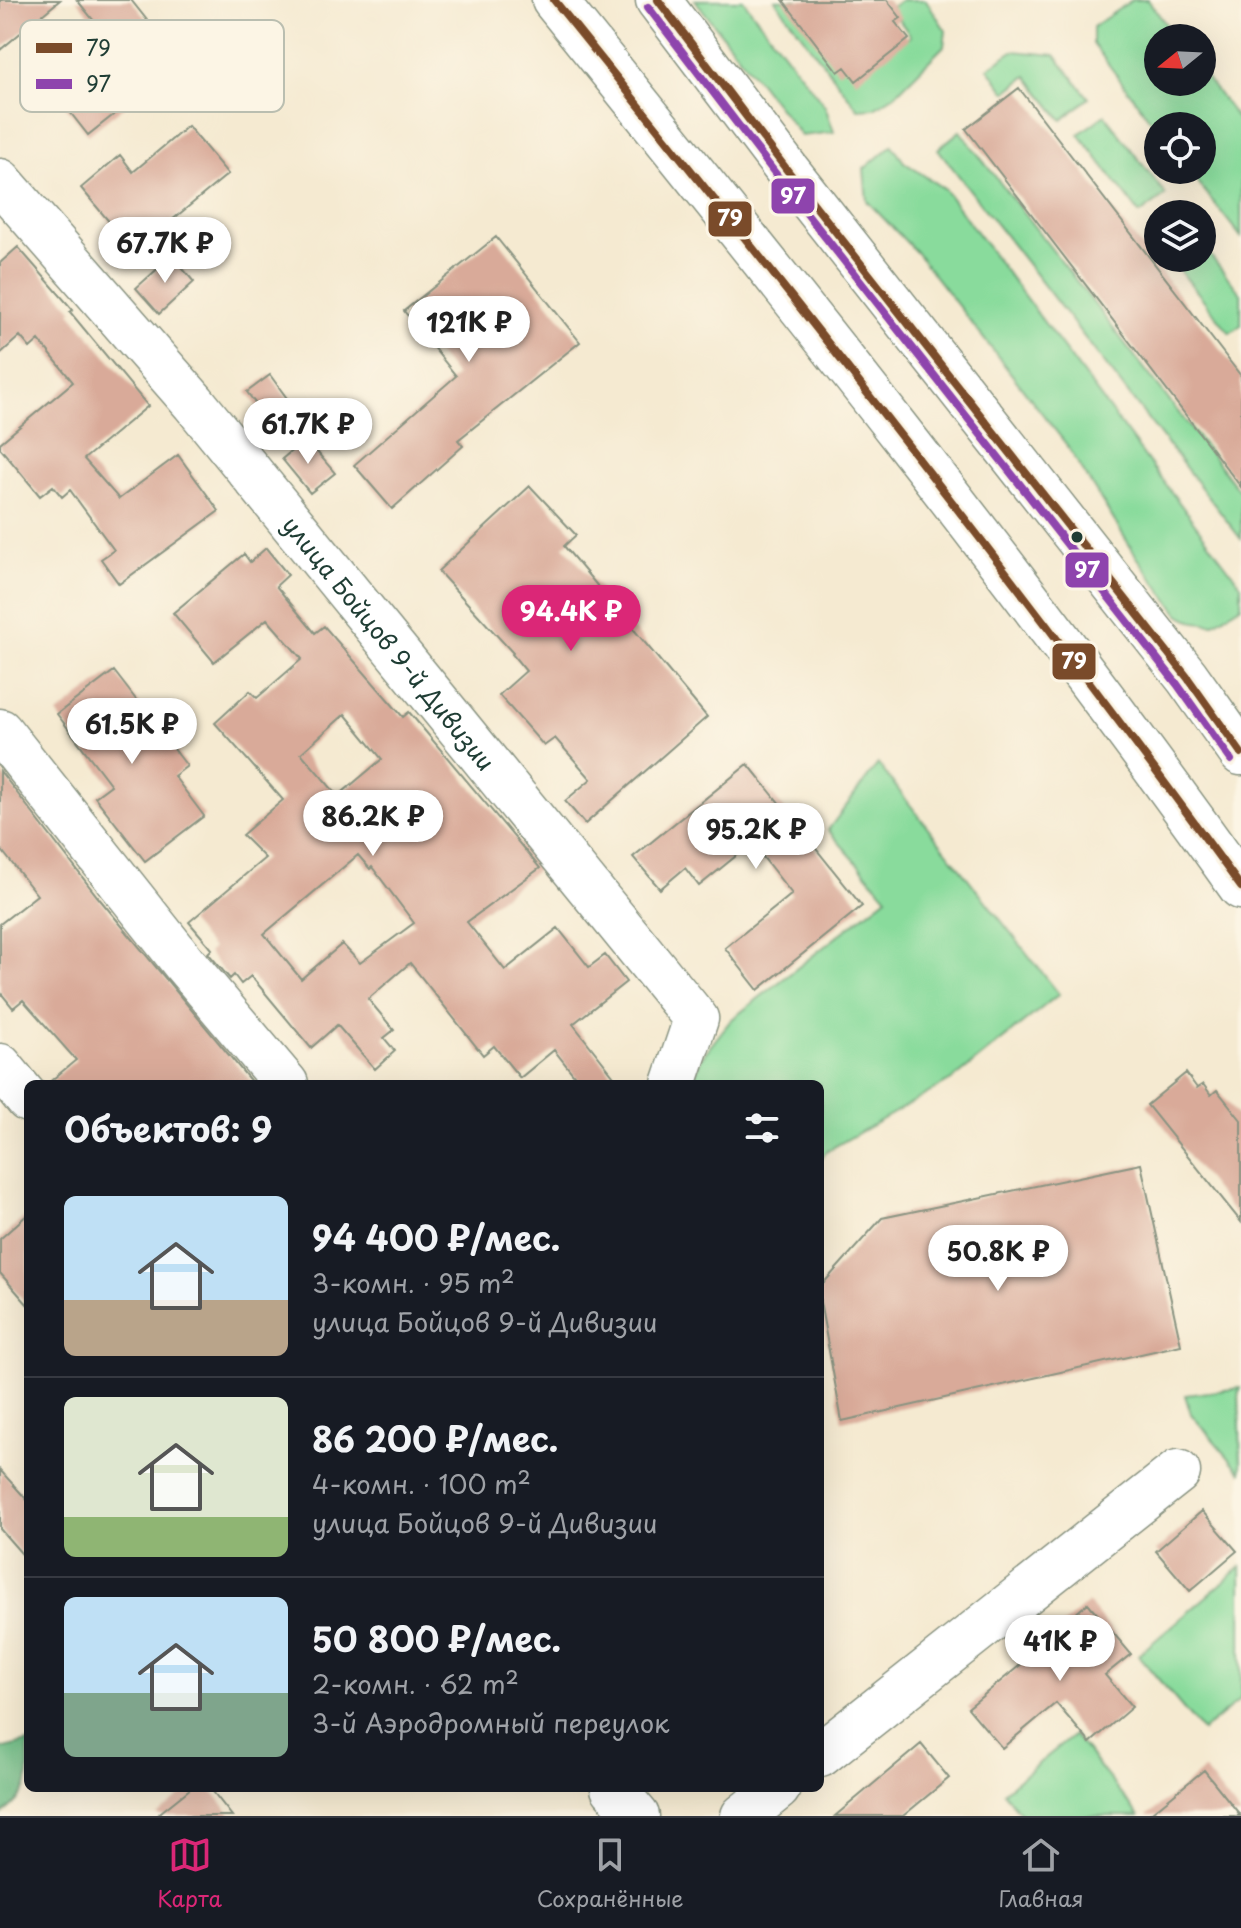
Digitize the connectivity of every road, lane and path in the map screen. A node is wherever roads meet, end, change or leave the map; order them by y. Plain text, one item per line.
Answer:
1 (554, 0) edge
2 (658, 0) edge
3 (0, 181) edge
4 (0, 731) edge
5 (1241, 753) edge
6 (1241, 887) edge
7 (0, 1066) edge
8 (283, 1080) edge
9 (675, 1080) edge
10 (24, 1095) edge
11 (1178, 1472) dead end
12 (824, 1752) edge
13 (616, 1792) edge
14 (773, 1792) edge
15 (637, 1816) edge
16 (743, 1816) edge

1 - 6 street
2 - 5 street
3 - 9 street, улица Бойцов 9-й Дивизии
4 - 8 street
7 - 10 street
11 - 12 street
13 - 15 street
14 - 16 street

